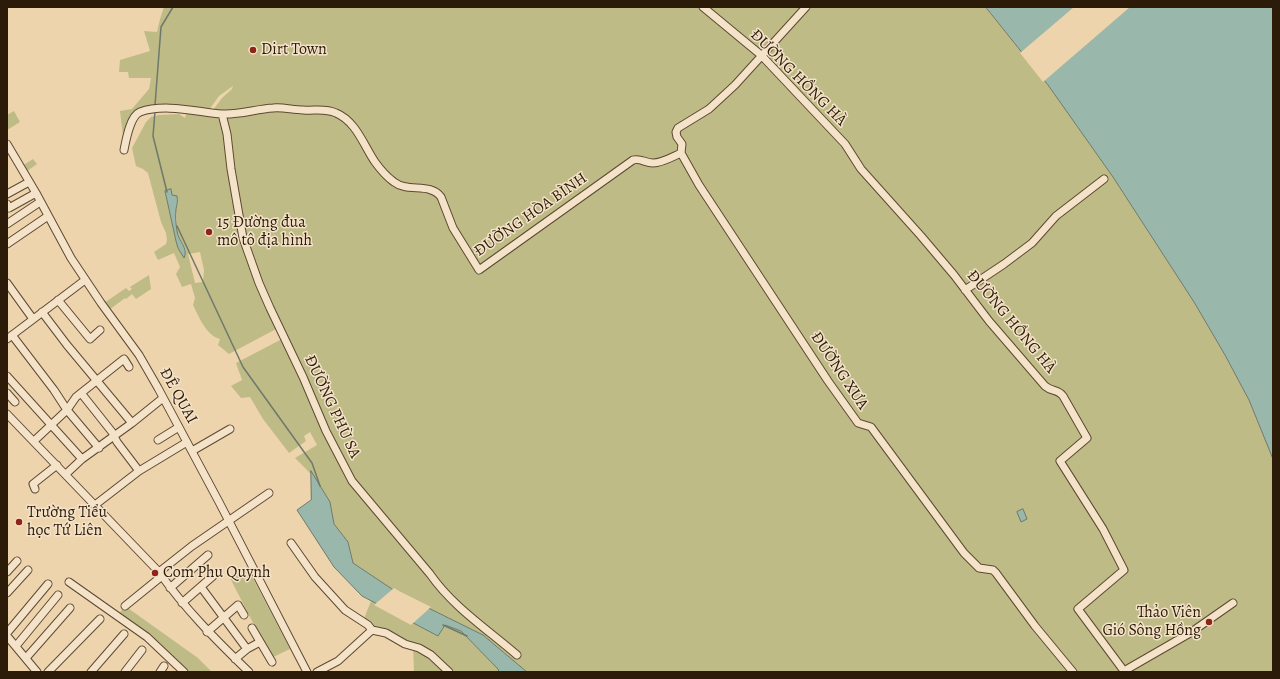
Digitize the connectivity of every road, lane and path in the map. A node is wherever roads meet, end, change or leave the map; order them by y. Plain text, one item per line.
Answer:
1 (703, 7) edge
2 (806, 7) edge
3 (761, 55) junction
4 (222, 114) junction
5 (8, 149) edge
6 (124, 150) dead end
7 (681, 153) junction
8 (1104, 179) dead end
9 (29, 182) junction
10 (36, 193) junction
11 (7, 194) edge
12 (40, 202) junction
13 (7, 204) edge
14 (48, 216) junction
15 (7, 224) edge
16 (7, 244) edge
17 (85, 280) junction
18 (7, 283) edge
19 (965, 290) junction
20 (58, 300) junction
21 (42, 312) junction
22 (32, 319) junction
23 (100, 330) dead end
24 (9, 337) edge
25 (129, 367) dead end
26 (7, 376) edge
27 (97, 381) junction
28 (7, 393) edge
29 (81, 393) junction
30 (163, 398) junction
31 (15, 402) dead end
32 (67, 410) junction
33 (7, 414) edge
34 (132, 423) junction
35 (52, 425) junction
36 (179, 427) junction
37 (230, 429) dead end
38 (114, 437) junction
39 (158, 440) dead end
40 (34, 441) junction
41 (187, 442) junction
42 (99, 448) junction
43 (192, 452) junction
44 (82, 459) junction
45 (57, 465) junction
46 (139, 471) junction
47 (66, 474) junction
48 (35, 489) dead end
49 (269, 493) dead end
50 (95, 506) junction
51 (228, 520) junction
52 (291, 543) dead end
53 (208, 555) dead end
54 (17, 562) dead end
55 (28, 570) dead end
56 (7, 572) edge
57 (161, 574) junction
58 (213, 576) dead end
59 (69, 582) dead end
60 (48, 584) dead end
61 (201, 587) junction
62 (170, 588) junction
63 (7, 593) edge
64 (58, 595) dead end
65 (182, 603) junction
66 (1233, 603) dead end
67 (125, 606) dead end
68 (70, 608) dead end
69 (244, 615) dead end
70 (224, 618) junction
71 (100, 619) dead end
72 (252, 628) dead end
73 (372, 630) junction
74 (208, 632) junction
75 (7, 634) edge
76 (124, 634) dead end
77 (260, 642) junction
78 (16, 646) junction
79 (247, 649) junction
80 (142, 650) dead end
81 (517, 655) dead end
82 (26, 658) junction
83 (235, 659) junction
84 (272, 662) dead end
85 (37, 672) edge
86 (48, 672) edge
87 (91, 672) edge
88 (125, 672) edge
89 (184, 672) edge
90 (249, 672) edge
91 (307, 672) edge
92 (317, 672) edge
93 (449, 672) edge
94 (1074, 672) edge
95 (1124, 672) edge

1 - 3 street, ĐƯỜNG HỒNG HÀ
2 - 3 street
3 - 7 street
3 - 19 street, ĐƯỜNG HỒNG HÀ
4 - 6 street, ĐƯỜNG HÒA BÌNH
4 - 7 street, ĐƯỜNG HÒA BÌNH
4 - 81 street, ĐƯỜNG PHÙ SA
5 - 9 street, ĐÊ QUAI
7 - 94 street, ĐƯỜNG XƯA
8 - 19 street
9 - 10 street, ĐÊ QUAI
9 - 11 street
10 - 12 street, ĐÊ QUAI
10 - 13 street
12 - 14 street, ĐÊ QUAI
12 - 15 street
14 - 16 street
14 - 17 street, ĐÊ QUAI
17 - 20 street
17 - 30 street, ĐÊ QUAI
18 - 22 street
19 - 95 street, ĐƯỜNG HỒNG HÀ
20 - 21 street
20 - 23 street
21 - 22 street
21 - 27 street
22 - 24 street
24 - 32 street
25 - 27 street
26 - 35 street
27 - 29 street
27 - 34 street
28 - 31 street
29 - 32 street
29 - 38 street
30 - 34 street
30 - 36 street, ĐÊ QUAI
32 - 35 street
32 - 42 street
33 - 40 street
34 - 38 street
35 - 40 street
35 - 44 street
36 - 39 street
36 - 41 street, ĐÊ QUAI
37 - 43 street
38 - 42 street
38 - 46 street
40 - 45 street
41 - 43 street, ĐÊ QUAI
41 - 46 street
42 - 44 street
43 - 51 street, ĐÊ QUAI
44 - 47 street
45 - 47 street
45 - 48 street
46 - 50 street
47 - 50 street
49 - 51 street
50 - 57 street
51 - 57 street
51 - 91 street, ĐÊ QUAI
52 - 73 street
53 - 62 street
54 - 56 street
55 - 63 street
57 - 62 street
57 - 67 street
58 - 61 street
59 - 89 street
60 - 75 street
61 - 65 street
61 - 70 street
62 - 65 street
64 - 78 street
65 - 74 street
66 - 95 street
68 - 82 street
69 - 70 street
70 - 74 street
70 - 79 street
71 - 86 street
72 - 77 street
73 - 92 street
73 - 93 street
74 - 83 street
75 - 78 street
76 - 87 street
77 - 79 street
77 - 84 street
78 - 82 street
79 - 83 street
80 - 88 street
82 - 85 street
83 - 90 street

